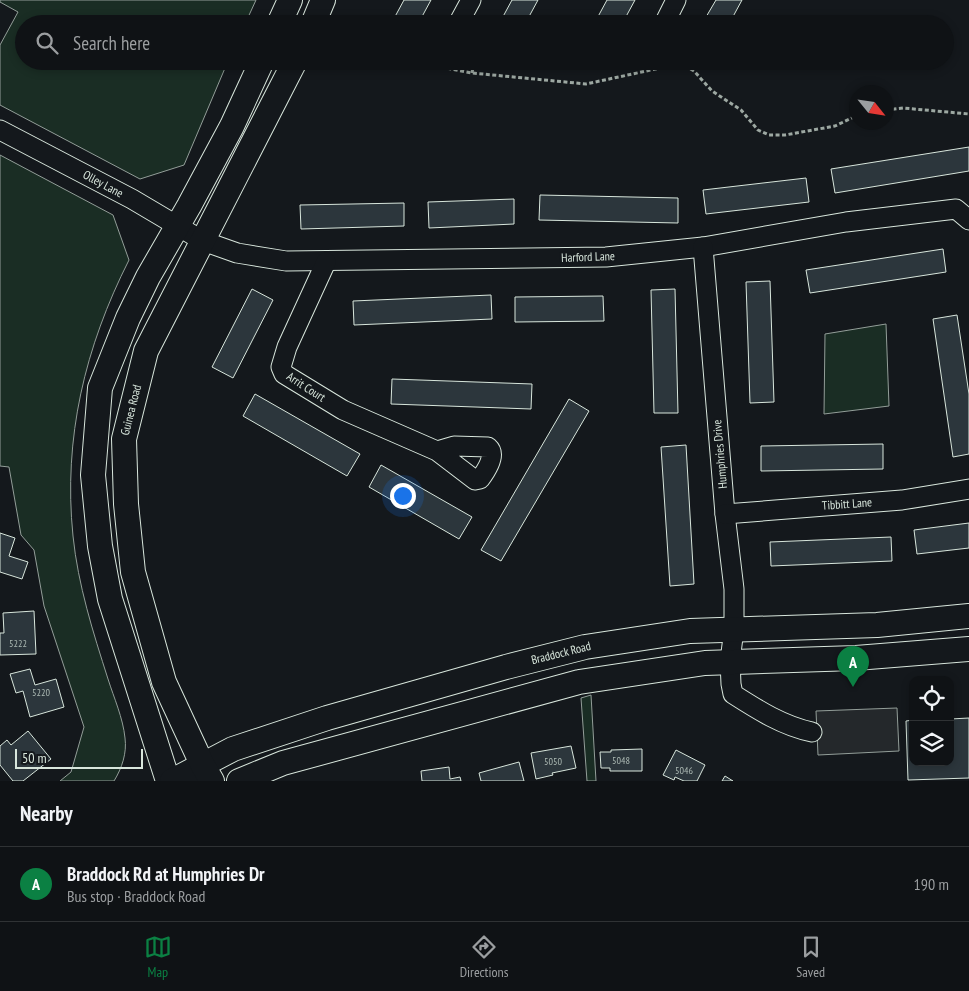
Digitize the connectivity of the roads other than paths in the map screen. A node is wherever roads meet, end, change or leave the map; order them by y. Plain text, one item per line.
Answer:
1 (290, 0) edge
2 (323, 0) edge
3 (471, 0) edge
4 (676, 0) edge
5 (283, 15) edge
6 (316, 15) edge
7 (463, 15) edge
8 (668, 15) edge
9 (258, 70) edge
10 (290, 70) edge
11 (0, 130) edge
12 (969, 220) edge
13 (178, 225) junction
14 (203, 241) junction
15 (703, 247) junction
16 (326, 262) junction
17 (437, 451) dead end
18 (969, 489) edge
19 (725, 514) junction
20 (969, 616) edge
21 (734, 629) junction
22 (969, 649) edge
23 (730, 661) junction
24 (812, 732) dead end
25 (207, 773) edge
26 (170, 781) edge
27 (239, 781) edge

1 - 5 main road
2 - 6 main road
3 - 7 street
4 - 8 street
9 - 13 main road
10 - 14 main road, Guinea Road
11 - 13 street, Olley Lane
12 - 15 street, Harford Lane
13 - 14 street, Olley Lane
13 - 26 main road
14 - 16 street, Harford Lane
14 - 25 main road, Guinea Road
15 - 16 street, Harford Lane
15 - 19 street, Humphries Drive
16 - 17 street, Arrit Court
18 - 19 street, Tibbitt Lane
19 - 21 street, Humphries Drive
20 - 21 main road, Braddock Road
21 - 23 street, Humphries Drive
21 - 25 main road, Braddock Road
22 - 23 main road
23 - 24 street, Humphries Drive
23 - 27 main road
25 - 26 main road, Braddock Road

